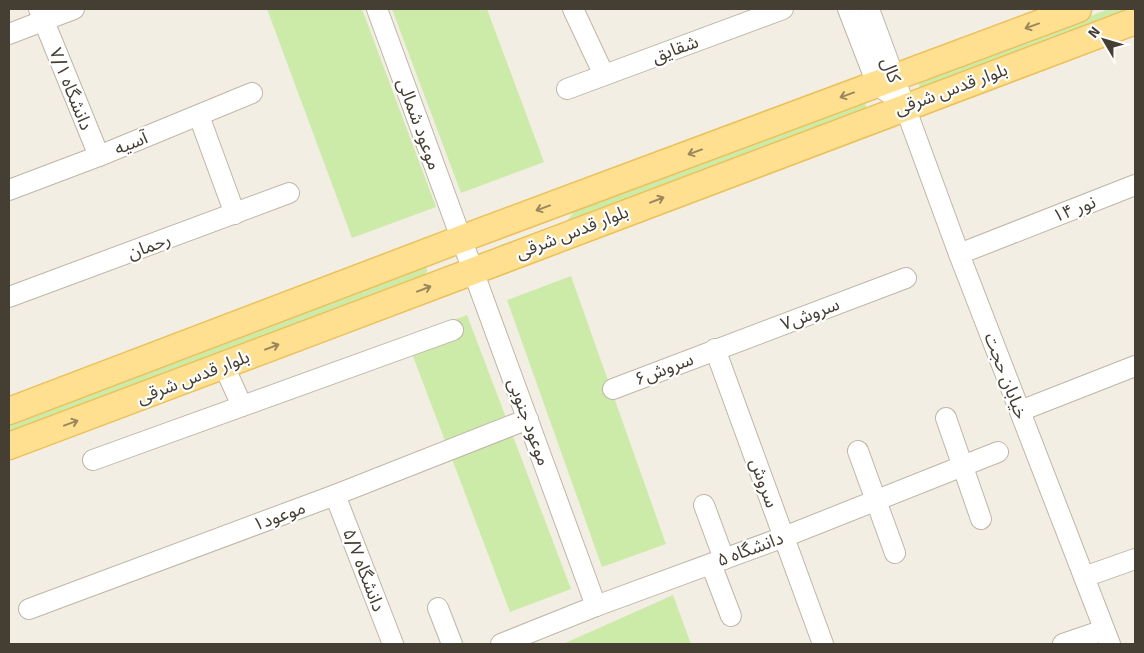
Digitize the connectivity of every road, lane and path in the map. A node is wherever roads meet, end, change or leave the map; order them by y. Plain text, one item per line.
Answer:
1 (74, 9) edge
2 (377, 9) edge
3 (574, 9) edge
4 (783, 9) edge
5 (848, 9) edge
6 (869, 9) edge
7 (1078, 9) edge
8 (42, 15) edge
9 (1135, 21) edge
10 (9, 34) edge
11 (604, 75) junction
12 (885, 81) junction
13 (567, 89) dead end
14 (252, 93) dead end
15 (904, 106) junction
16 (199, 116) junction
17 (99, 156) junction
18 (1135, 185) edge
19 (9, 190) edge
20 (288, 193) dead end
21 (235, 214) junction
22 (461, 239) junction
23 (959, 254) junction
24 (473, 270) junction
25 (906, 278) dead end
26 (9, 297) edge
27 (453, 330) dead end
28 (715, 350) junction
29 (224, 366) junction
30 (1135, 366) edge
31 (613, 389) dead end
32 (242, 406) junction
33 (15, 409) edge
34 (1020, 411) junction
35 (946, 418) dead end
36 (528, 419) junction
37 (20, 441) edge
38 (858, 451) dead end
39 (998, 452) dead end
40 (93, 460) dead end
41 (963, 466) junction
42 (335, 495) junction
43 (877, 500) junction
44 (704, 505) dead end
45 (981, 518) dead end
46 (784, 537) junction
47 (894, 554) dead end
48 (1135, 559) edge
49 (717, 562) junction
50 (1084, 578) junction
51 (596, 606) junction
52 (438, 608) dead end
53 (29, 609) dead end
54 (731, 616) dead end
55 (1107, 637) edge
56 (393, 644) edge
57 (452, 644) edge
58 (501, 644) edge
59 (823, 644) edge
60 (1063, 644) edge

1 - 8 street
2 - 22 street, موعود شمالی
3 - 11 street
4 - 11 street, شقایق
5 - 12 street, کال
6 - 12 street, کال
7 -> 12 main road, بلوار قدس شرقی
8 - 10 street
8 - 17 street, دانشگاه ۷/۱
9 - 15 main road, بلوار قدس شرقی
11 - 13 street, شقایق
12 - 15 street, کال
12 -> 22 main road, بلوار قدس شرقی
14 - 16 street, آسیه
15 - 23 street, خیابان حجت
24 -> 15 main road, بلوار قدس شرقی
16 - 17 street, آسیه
16 - 21 street
17 - 19 street, آسیه
18 - 23 street, نور ۱۴
20 - 21 street, رحمان
21 - 26 street, رحمان
22 - 24 street, موعود جنوبی
22 - 33 main road, بلوار قدس شرقی
23 - 34 street, خیابان حجت
29 -> 24 main road, بلوار قدس شرقی
24 - 36 street, موعود جنوبی
25 - 28 street, سروش۷
27 - 32 street
28 - 31 street, سروش۶
28 - 46 street, سروش
29 - 32 street
37 -> 29 main road, بلوار قدس شرقی
30 - 34 street
32 - 40 street
33 - 37 main road
34 - 50 street, خیابان حجت
35 - 41 street
36 - 42 street, موعود۱
36 - 51 street, موعود جنوبی
38 - 43 street
39 - 41 street, دانشگاه ۵
41 - 43 street, دانشگاه ۵
41 - 45 street
42 - 53 street, موعود۱
42 - 56 street, دانشگاه ۵/۷
43 - 46 street, دانشگاه ۵
43 - 47 street
44 - 49 street
46 - 49 street, دانشگاه ۵
46 - 59 street, سروش
48 - 50 street
49 - 51 street, دانشگاه ۵
49 - 54 street
50 - 55 street, خیابان حجت
51 - 58 street, دانشگاه ۵
52 - 57 street
55 - 60 street

